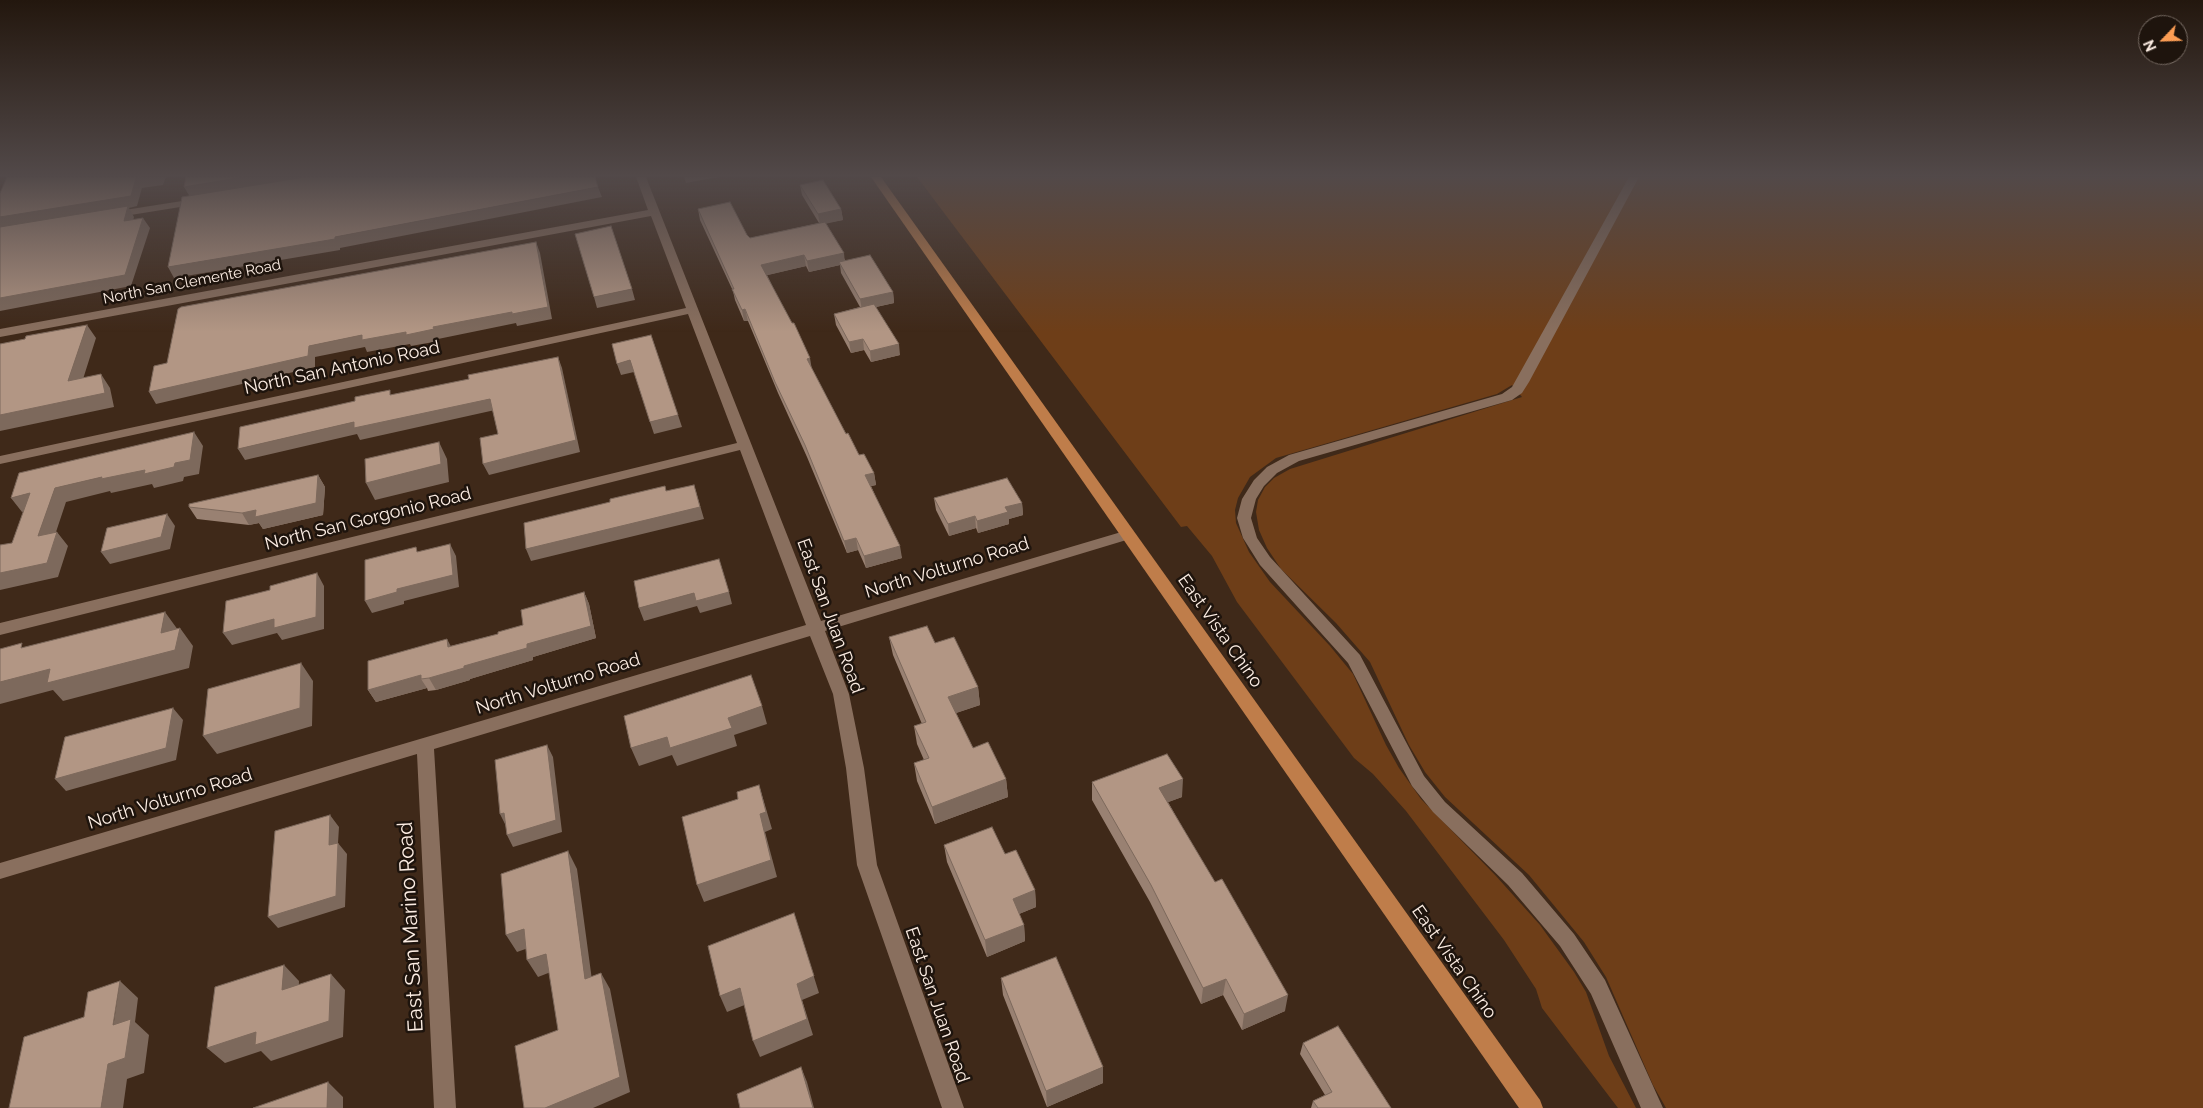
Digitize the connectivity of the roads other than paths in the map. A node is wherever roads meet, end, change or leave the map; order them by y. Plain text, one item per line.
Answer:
1 (564, 229) edge
2 (660, 229) edge
3 (912, 229) edge
4 (1606, 229) edge
5 (692, 310) junction
6 (0, 333) edge
7 (744, 445) junction
8 (0, 460) edge
9 (1128, 535) junction
10 (815, 628) junction
11 (0, 629) edge
12 (425, 744) junction
13 (0, 870) edge
14 (445, 1108) edge
15 (953, 1108) edge
16 (1532, 1108) edge
17 (1652, 1108) edge

1 - 6 street, North San Clemente Road
2 - 5 street, East San Juan Road
3 - 9 main road, East Vista Chino
4 - 17 street
5 - 7 street, East San Juan Road
5 - 8 street, North San Antonio Road
7 - 10 street, East San Juan Road
7 - 11 street, North San Gorgonio Road
9 - 10 street, North Volturno Road
9 - 16 main road, East Vista Chino
10 - 12 street, North Volturno Road
10 - 15 street, East San Juan Road
12 - 13 street, North Volturno Road
12 - 14 street, East San Marino Road

